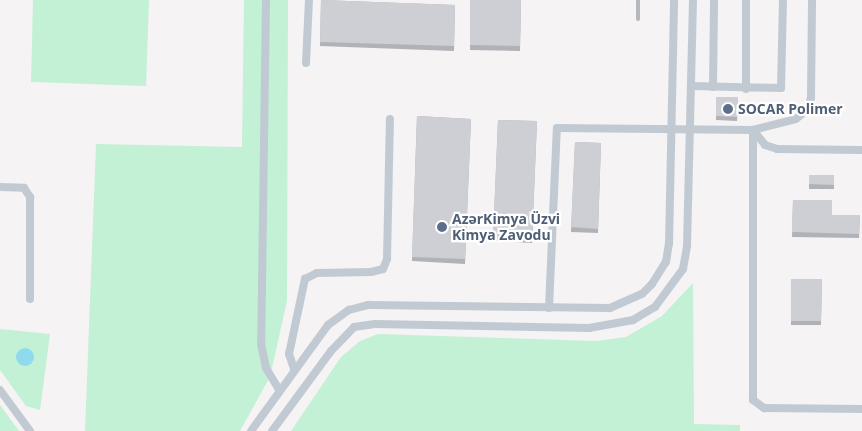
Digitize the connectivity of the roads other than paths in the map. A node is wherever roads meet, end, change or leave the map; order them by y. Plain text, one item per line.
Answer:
1 (266, 0) edge
2 (309, 0) edge
3 (674, 0) edge
4 (693, 0) edge
5 (714, 0) edge
6 (746, 0) edge
7 (783, 0) edge
8 (812, 0) edge
9 (306, 63) dead end
10 (692, 86) junction
11 (713, 87) junction
12 (746, 89) junction
13 (390, 119) dead end
14 (672, 128) junction
15 (691, 128) junction
16 (754, 130) junction
17 (862, 150) edge
18 (0, 187) edge
19 (30, 299) dead end
20 (549, 308) junction
21 (294, 369) junction
22 (0, 390) edge
23 (279, 390) junction
24 (862, 409) edge
25 (30, 431) edge
26 (251, 431) edge
27 (272, 431) edge

1 - 23 lane
2 - 9 lane
3 - 14 lane
4 - 10 lane
5 - 11 lane
6 - 12 lane
7 - 12 lane
8 - 16 lane
10 - 11 lane
10 - 15 lane
11 - 12 lane
13 - 21 lane
14 - 15 lane
14 - 20 lane
14 - 20 lane
15 - 16 lane
15 - 27 lane
16 - 17 lane
16 - 24 lane
18 - 19 lane
20 - 21 lane
21 - 23 lane
22 - 25 lane
23 - 26 lane

